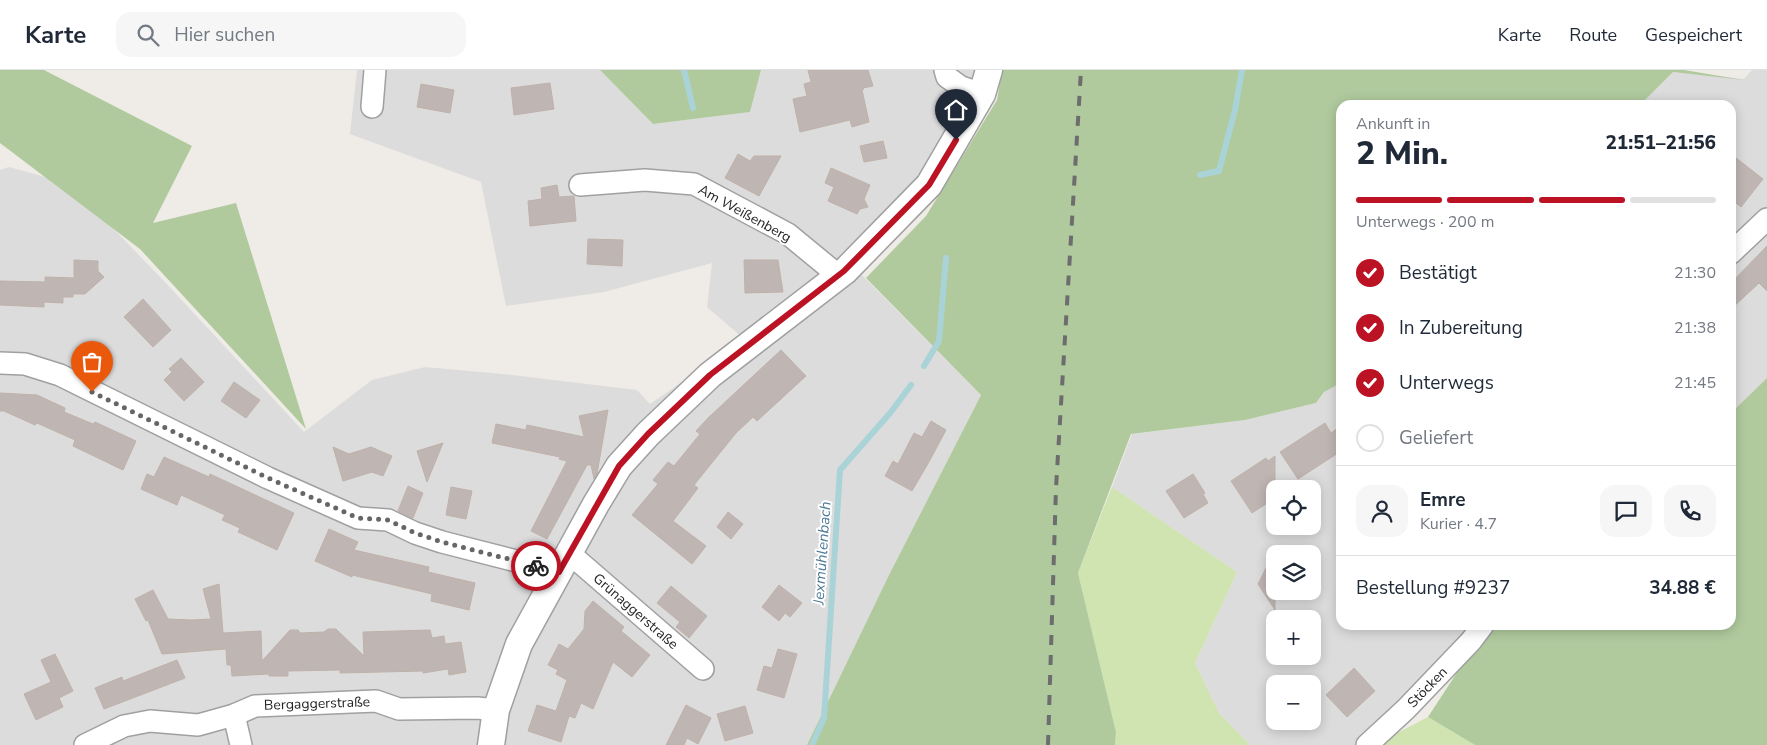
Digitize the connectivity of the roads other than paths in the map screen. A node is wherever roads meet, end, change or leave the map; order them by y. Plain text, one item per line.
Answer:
1 (375, 70) edge
2 (946, 70) edge
3 (986, 82) edge
4 (372, 107) dead end
5 (580, 185) dead end
6 (1767, 219) edge
7 (1736, 248) edge
8 (839, 276) junction
9 (0, 362) edge
10 (564, 562) junction
11 (1480, 630) edge
12 (702, 669) dead end
13 (496, 710) junction
14 (234, 715) junction
15 (85, 745) edge
16 (241, 745) edge
17 (491, 745) edge
18 (1367, 745) edge

1 - 4 street
2 - 3 street
3 - 8 street
5 - 8 street, Am Weißenberg
6 - 7 street
8 - 10 street
9 - 10 street
10 - 12 street, Grünaggerstraße
10 - 13 street
11 - 18 street, Stöcken
13 - 14 street, Bergaggerstraße
13 - 17 street
14 - 15 street, Bergaggerstraße
14 - 16 street

